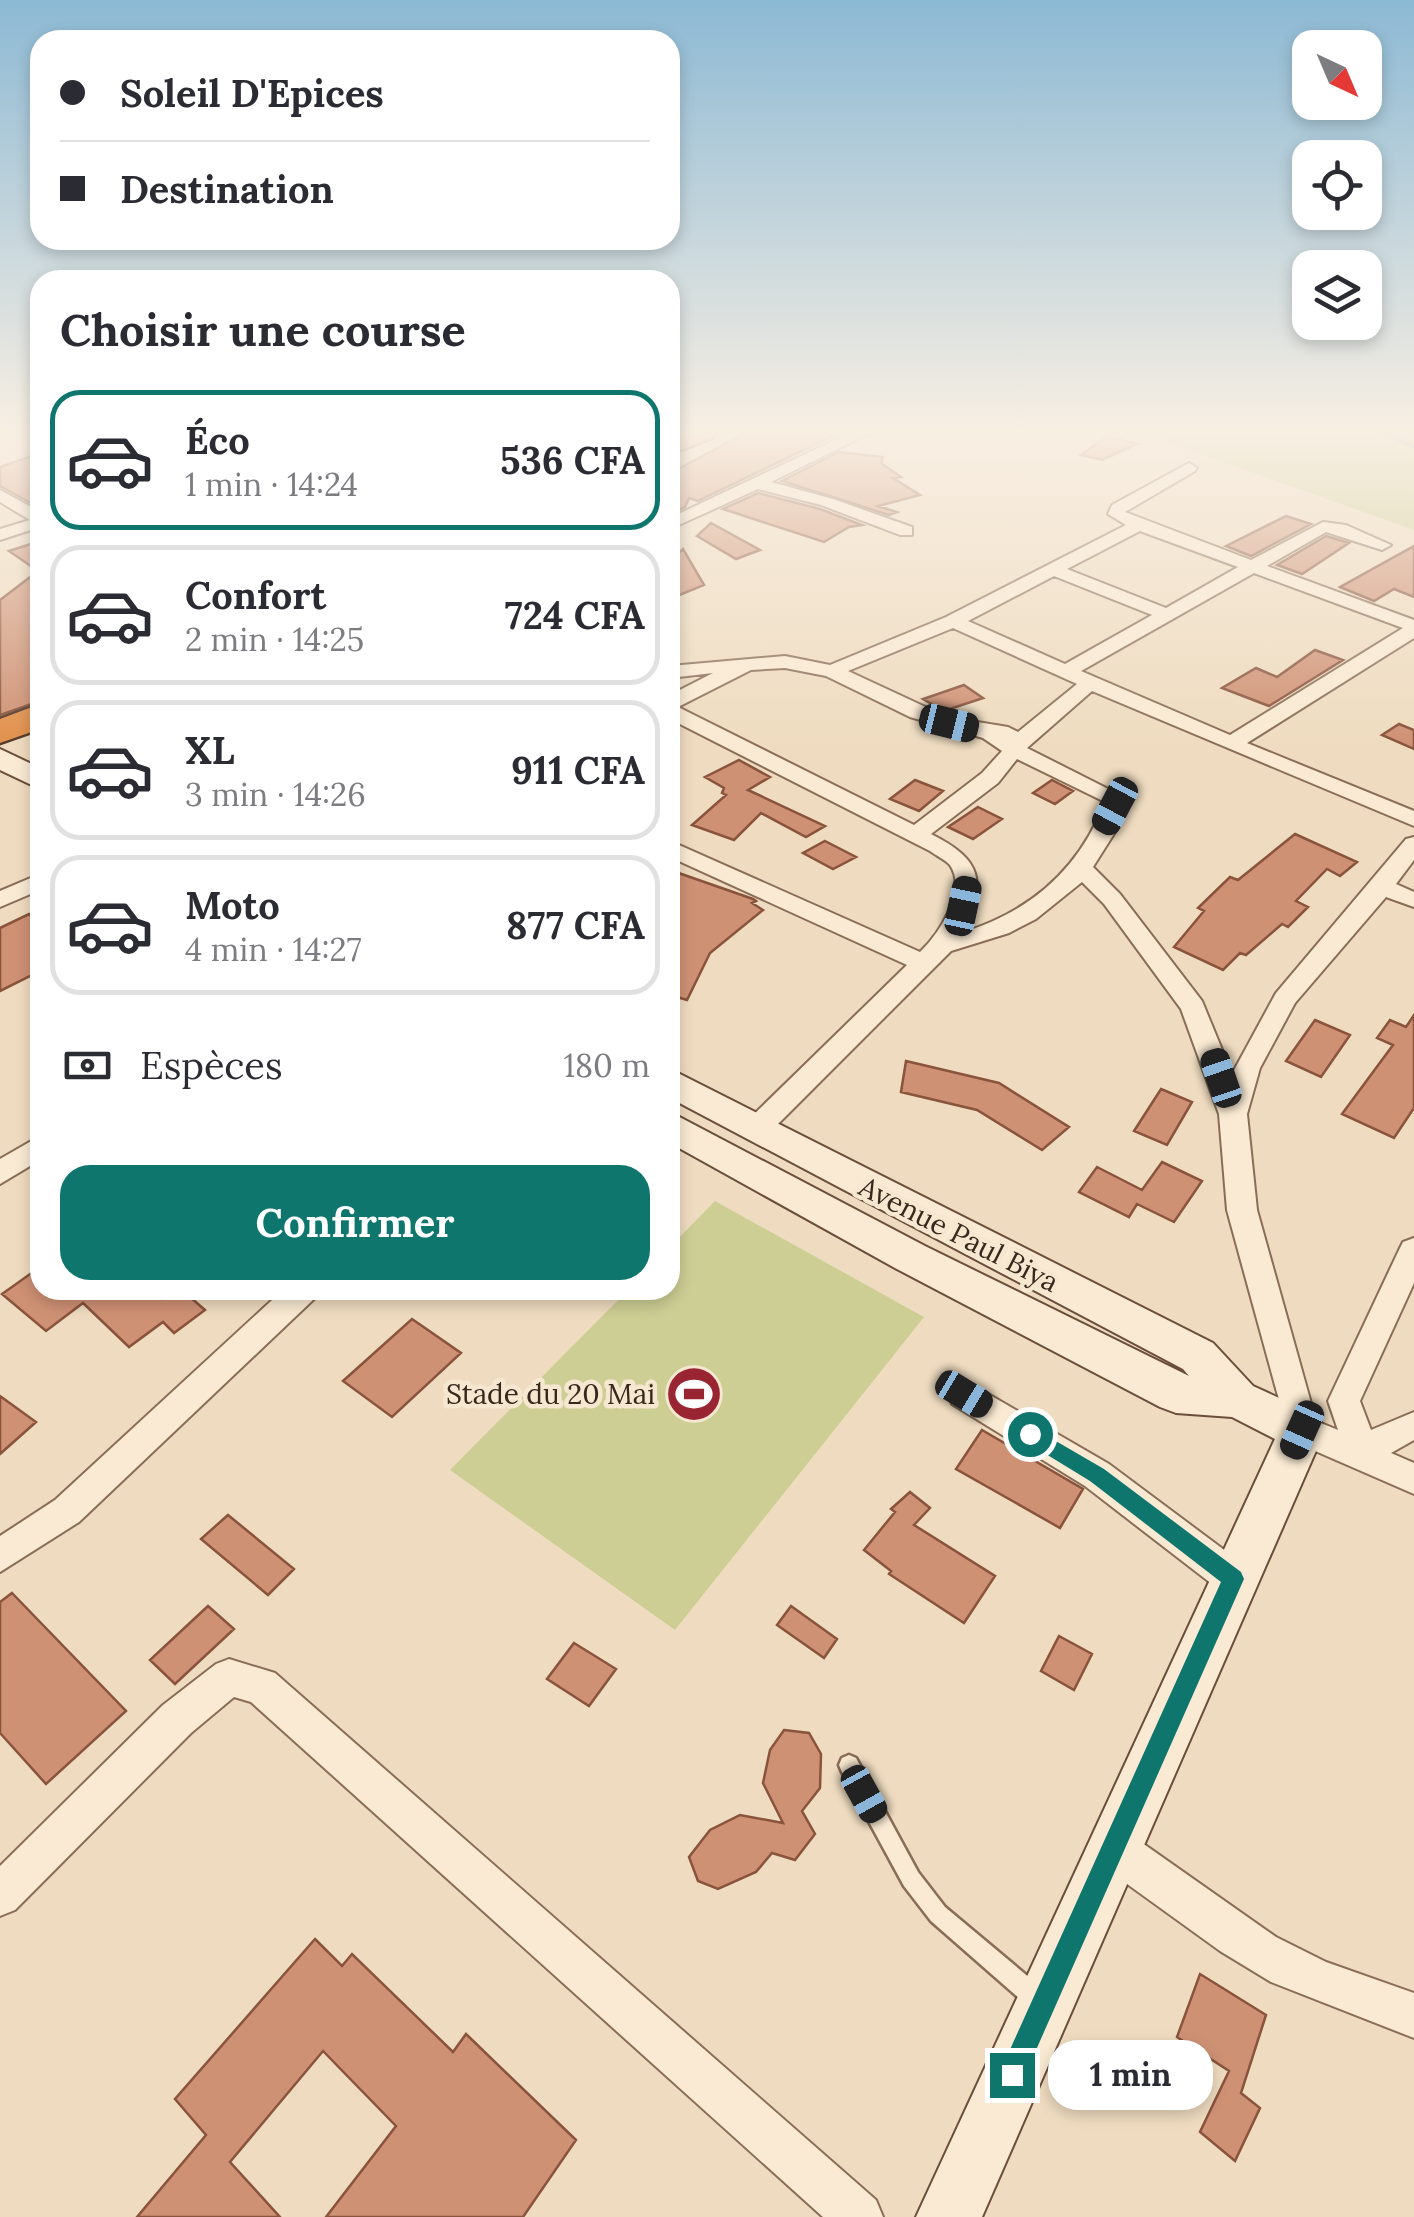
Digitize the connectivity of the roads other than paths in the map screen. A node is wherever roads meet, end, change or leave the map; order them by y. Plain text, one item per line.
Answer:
1 (1118, 535) edge
2 (1170, 535) edge
3 (1306, 535) edge
4 (1350, 535) edge
5 (1382, 545) dead end
6 (1251, 565) junction
7 (1054, 570) junction
8 (1166, 614) junction
9 (952, 620) junction
10 (1414, 628) edge
11 (747, 664) junction
12 (1068, 670) junction
13 (680, 671) edge
14 (832, 671) junction
15 (1092, 681) junction
16 (680, 698) edge
17 (680, 716) edge
18 (30, 721) edge
19 (1, 739) edge
20 (1022, 741) junction
21 (1232, 742) junction
22 (30, 749) edge
23 (30, 769) edge
24 (1414, 818) edge
25 (916, 834) junction
26 (1414, 844) edge
27 (680, 853) edge
28 (1082, 868) junction
29 (30, 886) edge
30 (1382, 888) junction
31 (0, 900) edge
32 (1414, 900) edge
33 (942, 946) junction
34 (924, 963) junction
35 (680, 1088) edge
36 (1234, 1114) junction
37 (756, 1130) junction
38 (680, 1132) edge
39 (30, 1153) edge
40 (0, 1173) edge
41 (1414, 1250) edge
42 (293, 1300) edge
43 (964, 1394) dead end
44 (1237, 1399) junction
45 (1414, 1426) edge
46 (1302, 1430) junction
47 (1363, 1455) junction
48 (1414, 1479) edge
49 (0, 1556) edge
50 (1234, 1579) junction
51 (849, 1765) dead end
52 (1113, 1848) junction
53 (0, 1895) edge
54 (1044, 2004) junction
55 (1414, 2016) edge
56 (859, 2217) edge
57 (948, 2217) edge

1 - 7 street
2 - 6 street
3 - 6 street
4 - 5 street
6 - 8 street
6 - 10 street
7 - 8 street
7 - 9 street
8 - 12 street
9 - 12 street
9 - 14 street
10 - 21 street
11 - 13 street
11 - 14 street
11 - 16 street
12 - 15 street
14 - 20 street
15 - 20 street
15 - 21 street
17 - 25 street
18 - 19 highway
19 - 22 street
19 - 23 street
20 - 25 street
20 - 28 street
21 - 24 street
25 - 33 street
26 - 30 street
27 - 34 street
28 - 33 street
28 - 36 street
29 - 31 street
30 - 32 street
30 - 36 street
33 - 34 street
34 - 37 street
35 - 37 street, Avenue Paul Biya
36 - 46 street
37 - 44 street, Avenue Paul Biya
38 - 44 street
39 - 40 street
41 - 47 street
42 - 49 street
43 - 50 street
44 - 46 street
45 - 47 street
46 - 47 street
46 - 50 street
47 - 48 street
50 - 52 street
51 - 54 lane
52 - 54 street
52 - 55 street
53 - 56 street
54 - 57 street

